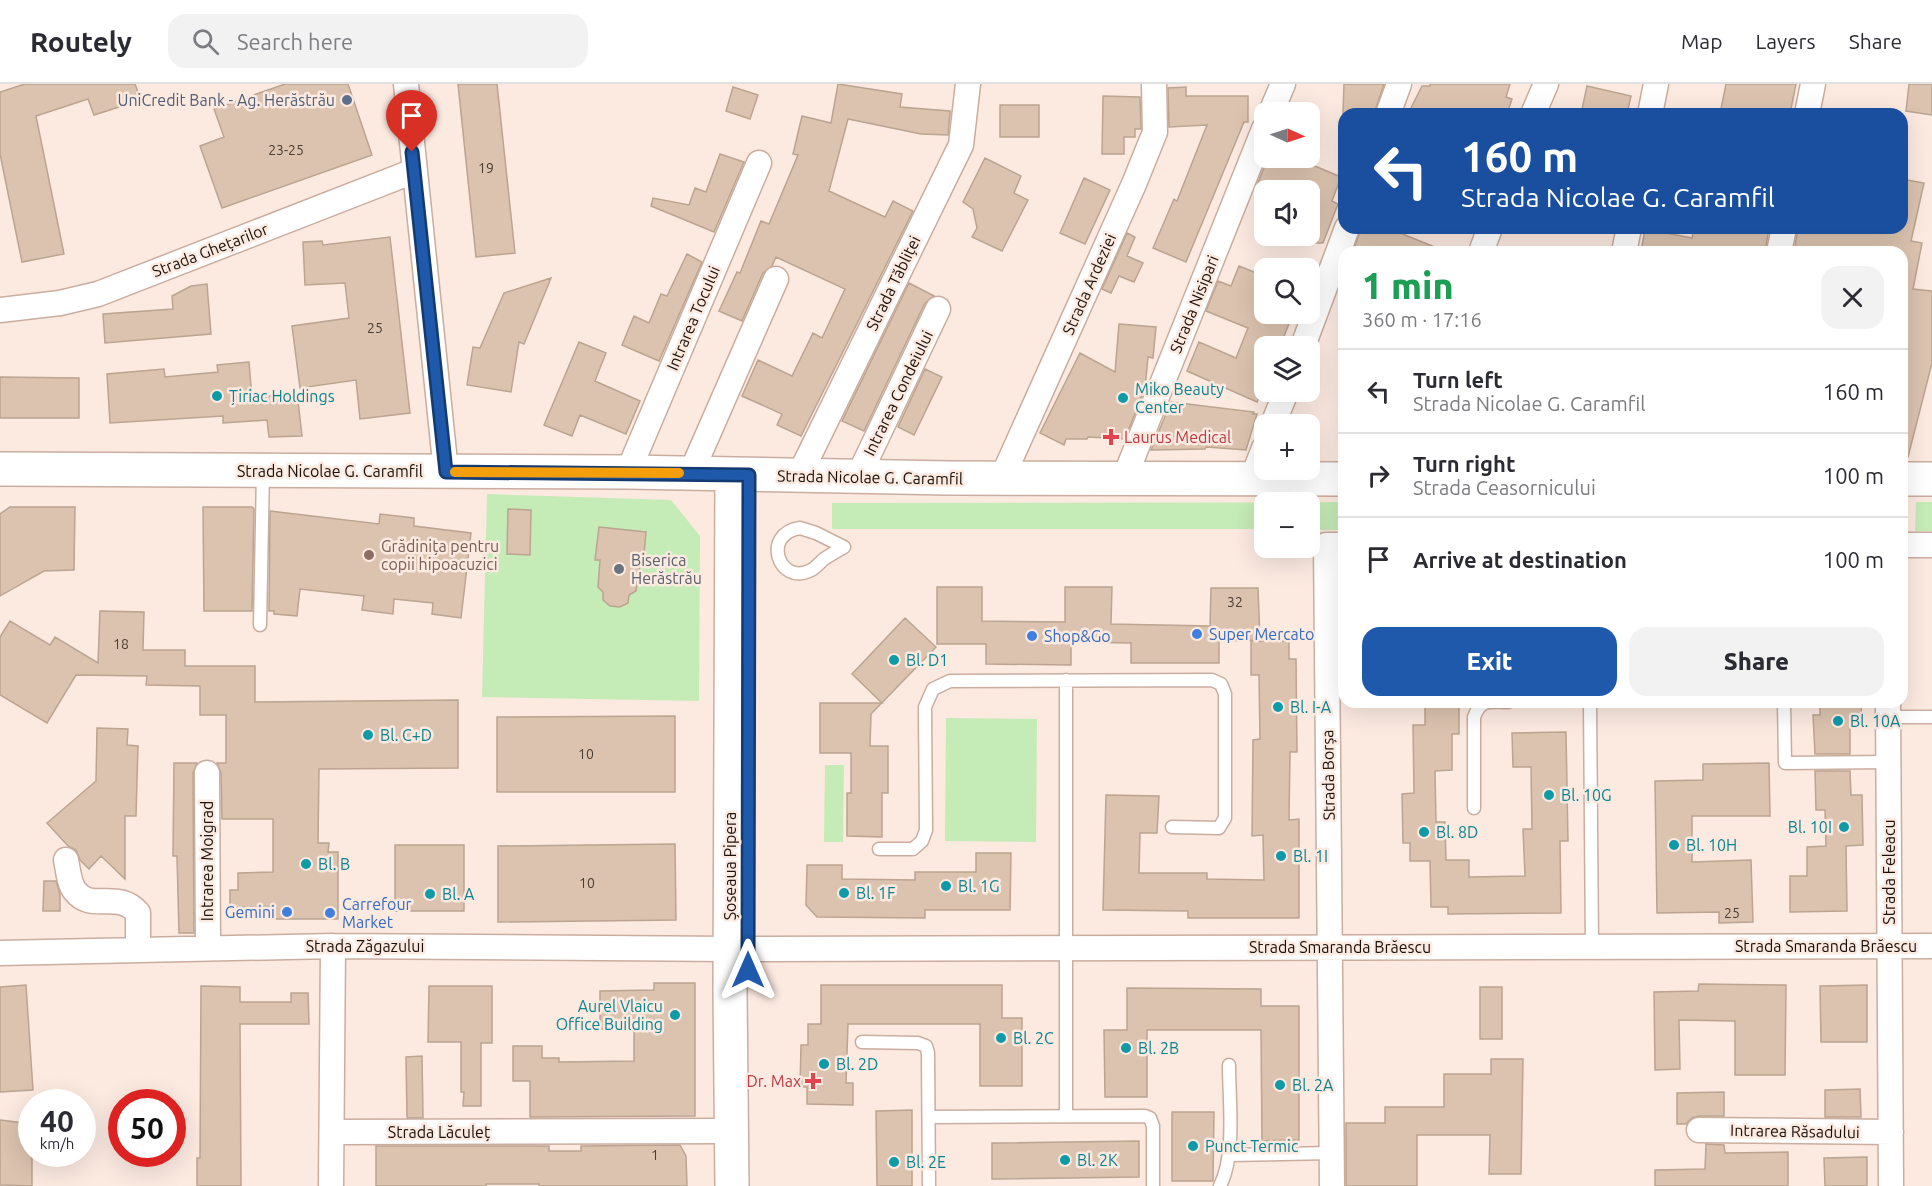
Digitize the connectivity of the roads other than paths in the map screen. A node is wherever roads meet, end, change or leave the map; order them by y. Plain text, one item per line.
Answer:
1 (406, 84) edge
2 (968, 84) edge
3 (1154, 84) edge
4 (1283, 84) edge
5 (1399, 84) edge
6 (1546, 84) edge
7 (1656, 84) edge
8 (1813, 84) edge
9 (1275, 102) edge
10 (1390, 108) edge
11 (1536, 108) edge
12 (1651, 108) edge
13 (1808, 108) edge
14 (1254, 154) edge
15 (759, 163) dead end
16 (414, 171) junction
17 (1338, 252) edge
18 (776, 279) dead end
19 (938, 309) dead end
20 (0, 310) edge
21 (1307, 336) edge
22 (0, 469) edge
23 (263, 470) junction
24 (446, 472) junction
25 (628, 472) junction
26 (691, 473) junction
27 (741, 474) junction
28 (1254, 474) edge
29 (799, 476) junction
30 (858, 477) junction
31 (1002, 478) junction
32 (1124, 479) junction
33 (1252, 479) junction
34 (1338, 479) edge
35 (1932, 479) edge
36 (1908, 480) edge
37 (1335, 545) edge
38 (1908, 545) edge
39 (1932, 545) edge
40 (844, 547) joint
41 (260, 625) dead end
42 (1066, 680) junction
43 (1478, 708) edge
44 (1590, 708) edge
45 (1784, 708) edge
46 (1888, 710) edge
47 (1932, 717) edge
48 (1888, 762) junction
49 (207, 773) dead end
50 (1474, 808) dead end
51 (1172, 826) dead end
52 (879, 849) dead end
53 (66, 860) dead end
54 (333, 946) junction
55 (1889, 946) junction
56 (1932, 946) edge
57 (1329, 947) junction
58 (1592, 947) junction
59 (208, 948) junction
60 (1066, 948) junction
61 (739, 949) junction
62 (138, 950) junction
63 (0, 952) edge
64 (862, 1042) dead end
65 (1229, 1065) dead end
66 (1066, 1115) junction
67 (930, 1117) junction
68 (1699, 1130) dead end
69 (732, 1131) junction
70 (1891, 1131) junction
71 (332, 1132) junction
72 (1331, 1153) junction
73 (1229, 1155) junction
74 (331, 1186) edge
75 (732, 1186) edge
76 (748, 1186) edge
77 (930, 1186) edge
78 (1153, 1186) edge
79 (1220, 1186) edge
80 (1332, 1186) edge
81 (1891, 1186) edge

1 - 16 street
2 - 29 street, Strada Tăbliței
3 - 31 street, Strada Ardeziei
4 - 9 street
5 - 10 street
6 - 11 street
7 - 12 street
8 - 13 street
14 - 32 street, Strada Nisipari
15 - 25 street, Intrarea Tocului
16 - 20 street, Strada Ghețarilor
16 - 24 street
17 - 21 street
18 - 26 street
19 - 30 street, Intrarea Condeiului
22 - 23 main road, Strada Nicolae G. Caramfil
23 - 24 main road, Strada Nicolae G. Caramfil
23 - 41 lane
24 - 25 main road, Strada Nicolae G. Caramfil
25 - 26 main road, Strada Nicolae G. Caramfil
26 - 27 main road, Strada Nicolae G. Caramfil
27 - 29 main road, Strada Nicolae G. Caramfil
27 - 61 main road, Șoseaua Pipera
28 - 33 street
29 - 30 main road, Strada Nicolae G. Caramfil
30 - 31 main road, Strada Nicolae G. Caramfil
31 - 32 main road, Strada Nicolae G. Caramfil
32 - 33 main road, Strada Nicolae G. Caramfil
33 - 34 main road, Strada Nicolae G. Caramfil
35 - 36 main road
37 - 57 street, Strada Borșa
38 - 39 street
40 - 40 lane
42 - 51 lane
42 - 52 lane
42 - 60 lane
43 - 50 lane
44 - 58 lane
45 - 48 lane
46 - 47 lane
46 - 48 street, Strada Feleacu
48 - 55 street, Strada Feleacu
49 - 59 street, Intrarea Moigrad
53 - 62 street
54 - 59 street, Strada Zăgazului
54 - 61 street, Strada Zăgazului
54 - 71 street
55 - 56 street, Strada Smaranda Brăescu
55 - 58 street, Strada Smaranda Brăescu
55 - 70 street, Strada Feleacu
57 - 58 street, Strada Smaranda Brăescu
57 - 60 street, Strada Smaranda Brăescu
57 - 72 street, Strada Borșa
59 - 62 street, Strada Zăgazului
60 - 61 street, Strada Smaranda Brăescu
60 - 66 lane
61 - 69 main road, Șoseaua Pipera
61 - 76 main road, Șoseaua Pipera
62 - 63 street, Strada Zăgazului
64 - 67 lane
65 - 73 lane
66 - 67 lane
66 - 78 lane
67 - 77 lane
68 - 70 street, Intrarea Răsadului
69 - 71 street, Strada Lăculeț
69 - 75 main road, Șoseaua Pipera
70 - 81 street, Strada Feleacu
71 - 74 street
72 - 73 lane
72 - 80 street, Strada Borșa
73 - 79 lane

